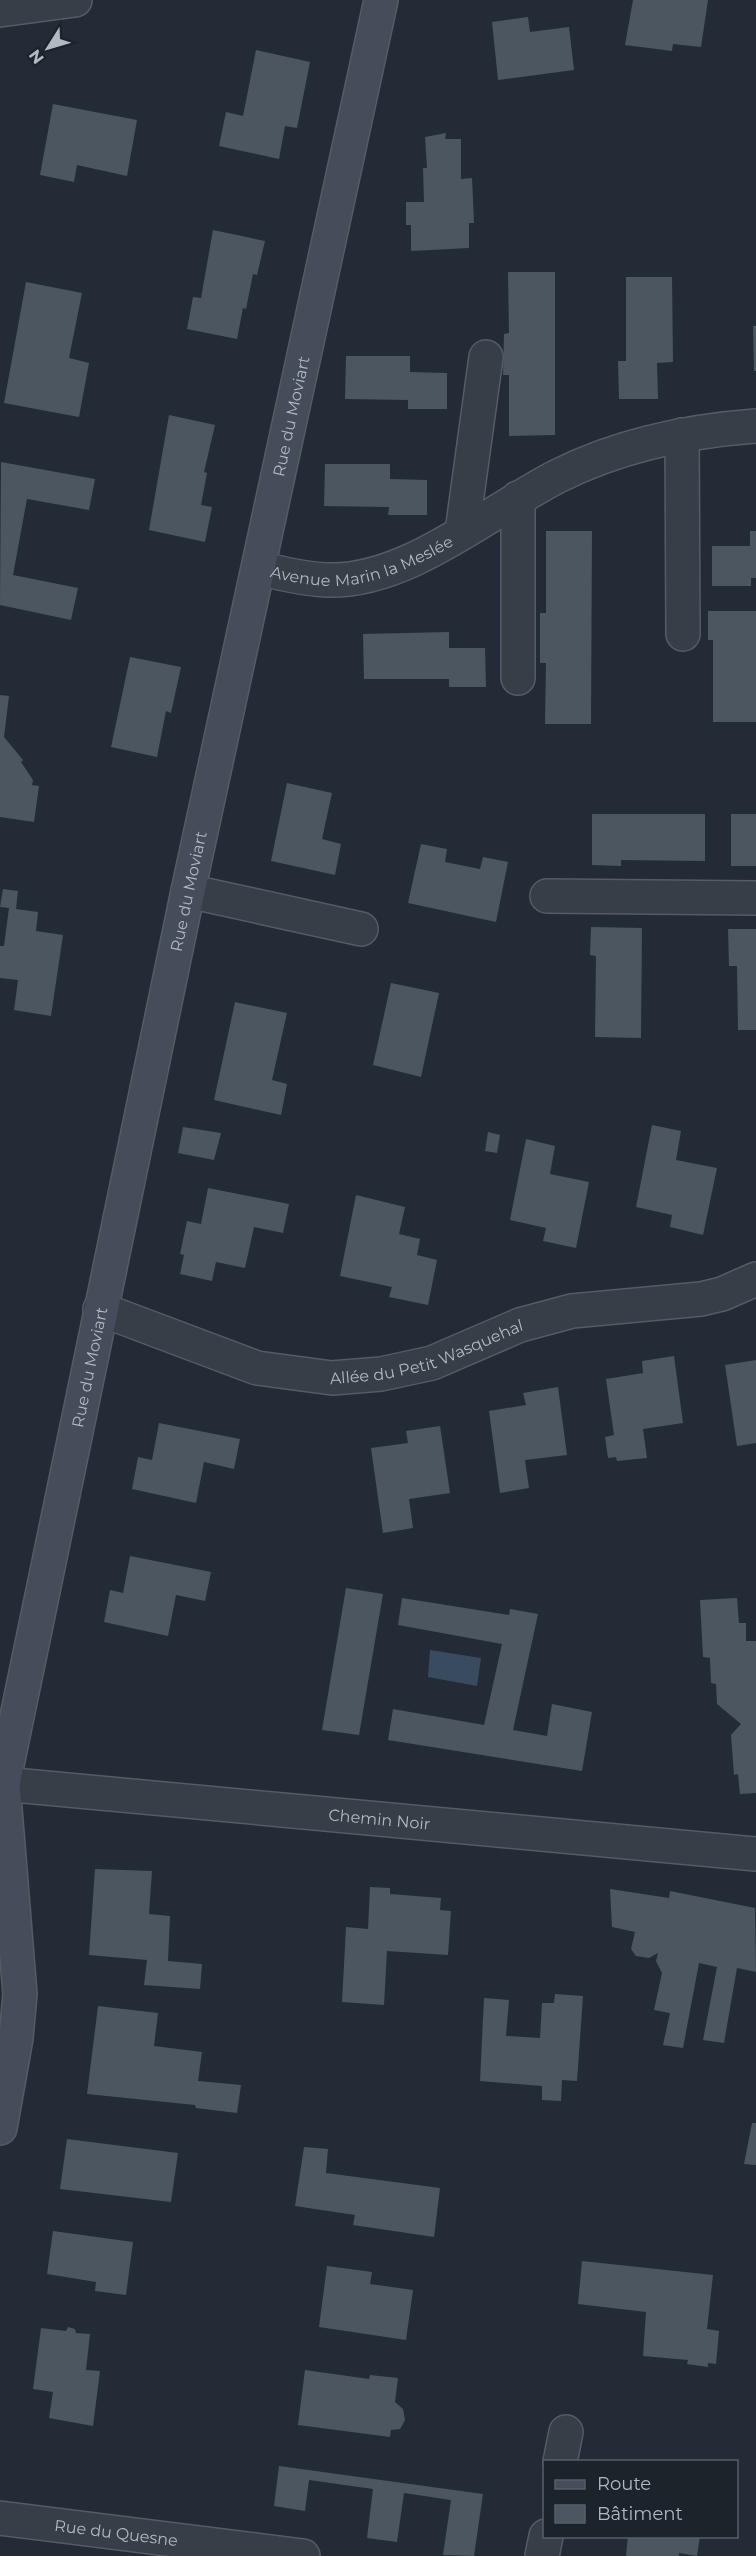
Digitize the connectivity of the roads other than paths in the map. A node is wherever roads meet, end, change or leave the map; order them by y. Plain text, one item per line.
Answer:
1 (75, 0) edge
2 (381, 0) edge
3 (0, 10) edge
4 (486, 357) dead end
5 (756, 426) edge
6 (682, 435) junction
7 (518, 498) junction
8 (462, 532) junction
9 (260, 568) junction
10 (683, 634) dead end
11 (519, 678) dead end
12 (188, 891) junction
13 (548, 896) dead end
14 (756, 898) edge
15 (361, 929) dead end
16 (756, 1279) edge
17 (100, 1310) junction
18 (1, 1784) edge
19 (756, 1854) edge
20 (0, 2128) edge
21 (0, 2518) edge
22 (546, 2538) edge
23 (303, 2556) edge
24 (542, 2556) edge

1 - 3 street
2 - 9 street, Rue du Moviart
4 - 8 street, Avenue Marin la Meslée
5 - 6 street, Avenue Marin la Meslée
6 - 7 street, Avenue Marin la Meslée
6 - 10 street
7 - 8 street, Avenue Marin la Meslée
7 - 11 street
8 - 9 street, Avenue Marin la Meslée
9 - 12 street, Rue du Moviart
12 - 15 street
12 - 17 street, Rue du Moviart
13 - 14 street
16 - 17 street, Allée du Petit Wasquehal
17 - 18 street, Rue du Moviart
18 - 19 street, Chemin Noir
18 - 20 street
21 - 23 street, Rue du Quesne
22 - 24 street

